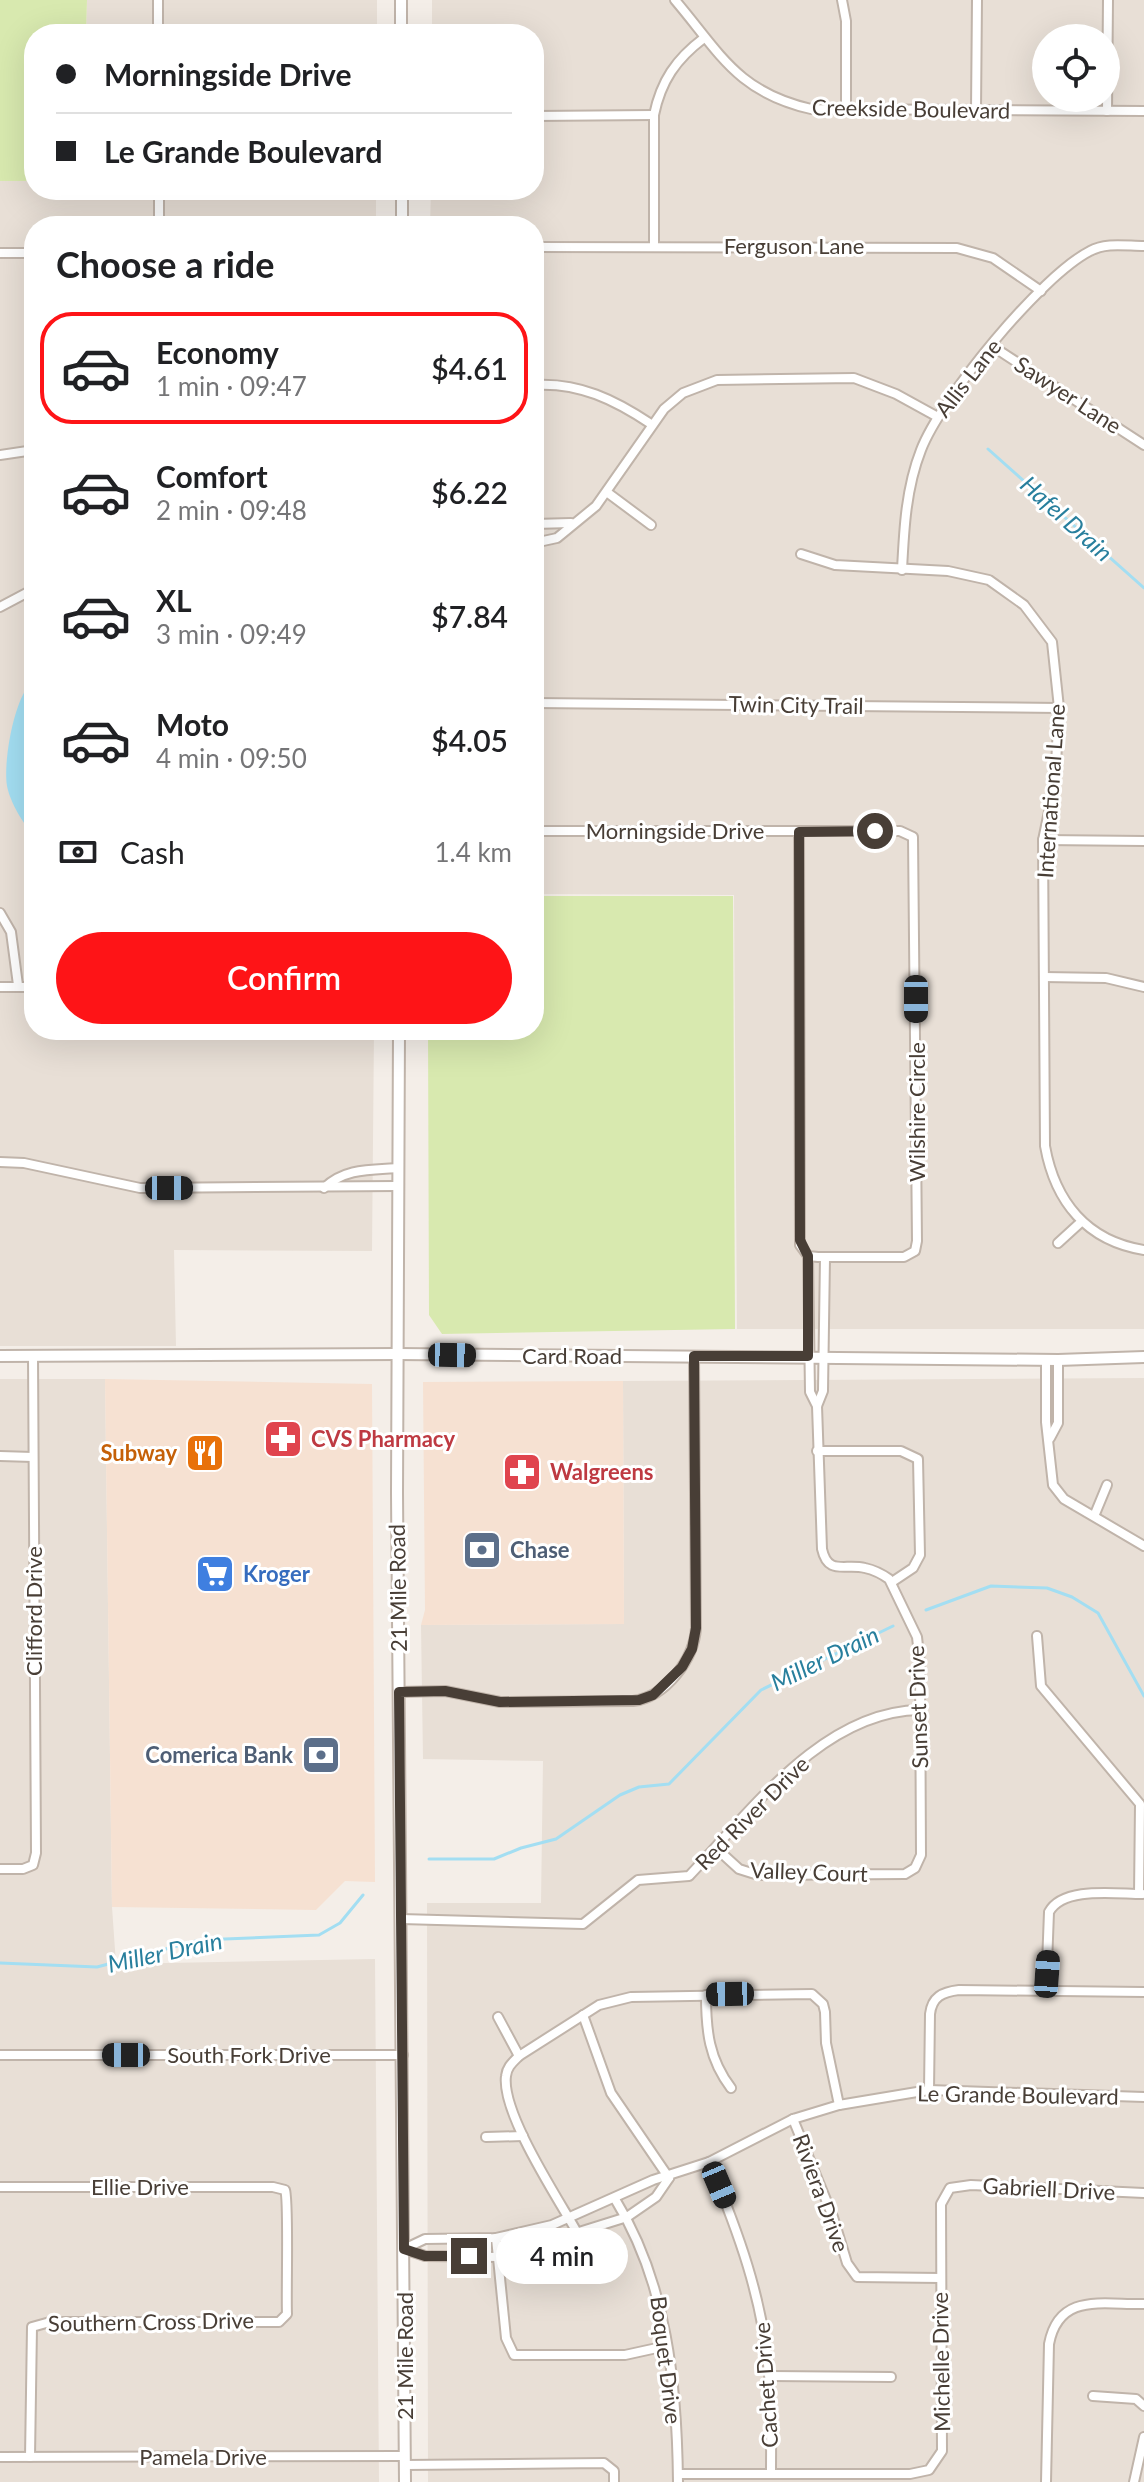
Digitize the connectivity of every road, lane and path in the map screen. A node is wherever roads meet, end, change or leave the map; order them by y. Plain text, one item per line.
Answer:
1 (158, 0) edge
2 (401, 0) edge
3 (675, 0) edge
4 (842, 0) edge
5 (977, 0) edge
6 (1108, 0) edge
7 (158, 24) edge
8 (401, 24) edge
9 (1108, 24) edge
10 (704, 38) junction
11 (846, 110) junction
12 (976, 110) junction
13 (1032, 110) edge
14 (1120, 111) edge
15 (1144, 111) edge
16 (654, 115) junction
17 (544, 116) edge
18 (654, 245) junction
19 (1144, 246) edge
20 (544, 247) edge
21 (0, 253) edge
22 (24, 253) edge
23 (1041, 291) junction
24 (992, 346) junction
25 (544, 385) edge
26 (936, 416) junction
27 (651, 424) junction
28 (1143, 442) edge
29 (24, 451) edge
30 (0, 455) edge
31 (608, 493) junction
32 (571, 523) junction
33 (544, 524) edge
34 (651, 525) dead end
35 (544, 541) edge
36 (801, 554) dead end
37 (902, 570) junction
38 (24, 594) edge
39 (0, 607) edge
40 (544, 703) edge
41 (1059, 708) junction
42 (544, 831) edge
43 (799, 832) junction
44 (910, 835) joint
45 (1043, 840) junction
46 (1144, 841) edge
47 (0, 913) edge
48 (1044, 977) junction
49 (18, 985) junction
50 (24, 986) edge
51 (0, 987) edge
52 (1144, 987) edge
53 (399, 1040) edge
54 (0, 1162) edge
55 (398, 1168) junction
56 (397, 1186) junction
57 (324, 1188) junction
58 (1081, 1222) junction
59 (1058, 1243) dead end
60 (1144, 1250) edge
61 (808, 1256) junction
62 (825, 1258) junction
63 (397, 1354) junction
64 (0, 1356) edge
65 (33, 1356) junction
66 (694, 1356) junction
67 (808, 1356) junction
68 (824, 1356) junction
69 (1144, 1357) edge
70 (1046, 1360) junction
71 (1058, 1360) junction
72 (817, 1406) junction
73 (1050, 1439) junction
74 (817, 1451) junction
75 (0, 1456) edge
76 (33, 1457) junction
77 (1107, 1485) dead end
78 (1095, 1514) junction
79 (1144, 1546) edge
80 (892, 1582) junction
81 (1037, 1636) dead end
82 (399, 1692) junction
83 (920, 1710) junction
84 (716, 1848) junction
85 (0, 1869) edge
86 (911, 1871) joint
87 (1142, 1894) edge
88 (401, 1919) junction
89 (1046, 1991) junction
90 (1144, 1992) edge
91 (706, 1995) junction
92 (583, 2015) junction
93 (498, 2017) dead end
94 (0, 2055) edge
95 (403, 2055) junction
96 (519, 2056) junction
97 (731, 2088) dead end
98 (929, 2090) junction
99 (1144, 2097) edge
100 (839, 2105) junction
101 (793, 2119) junction
102 (523, 2136) junction
103 (486, 2137) dead end
104 (709, 2162) junction
105 (669, 2178) junction
106 (0, 2187) edge
107 (1144, 2193) edge
108 (615, 2199) junction
109 (627, 2217) junction
110 (570, 2219) junction
111 (578, 2234) junction
112 (496, 2238) junction
113 (404, 2249) junction
114 (499, 2257) junction
115 (940, 2278) junction
116 (1144, 2304) edge
117 (272, 2321) joint
118 (666, 2346) junction
119 (770, 2376) junction
120 (891, 2377) dead end
121 (1093, 2396) dead end
122 (1144, 2406) edge
123 (1144, 2437) edge
124 (0, 2457) edge
125 (30, 2457) junction
126 (405, 2461) junction
127 (771, 2473) junction
128 (678, 2478) edge
129 (910, 2478) edge
130 (405, 2482) edge
131 (614, 2482) edge
132 (1046, 2482) edge
133 (1134, 2482) edge

1 - 7 street
2 - 8 street
3 - 10 street, Creekside Boulevard
4 - 11 street
5 - 12 street
6 - 9 street
10 - 11 street, Creekside Boulevard
10 - 16 street
11 - 12 street, Creekside Boulevard
12 - 13 street, Creekside Boulevard
14 - 15 street, Creekside Boulevard
16 - 17 street
16 - 18 street
18 - 20 street, Ferguson Lane
18 - 23 street, Ferguson Lane
19 - 23 street, Allis Lane
21 - 22 street
23 - 24 street, Allis Lane
24 - 26 street, Allis Lane
24 - 28 street, Sawyer Lane
25 - 27 street
26 - 27 street
26 - 37 street, Allis Lane
27 - 31 street
29 - 30 street
31 - 32 street
31 - 34 street
32 - 33 street
32 - 35 street
36 - 37 street, International Lane
37 - 41 street, International Lane
38 - 39 street
40 - 41 street, Twin City Trail
41 - 45 street, International Lane
42 - 43 street, Morningside Drive
43 - 44 street, Morningside Drive
43 - 61 street
44 - 62 street, Wilshire Circle
45 - 46 street
45 - 48 street, International Lane
47 - 49 street
48 - 52 street
48 - 58 street, International Lane
49 - 50 street
49 - 51 street
53 - 55 street, 21 Mile Road
54 - 57 street
55 - 56 street, 21 Mile Road
55 - 57 street
56 - 57 street
56 - 63 street, 21 Mile Road
58 - 59 street
58 - 60 street, International Lane
61 - 62 street
61 - 67 street
62 - 68 street
63 - 65 street, Card Road
63 - 66 street, Card Road
63 - 82 street, 21 Mile Road
64 - 65 street, Card Road
65 - 76 street, Clifford Drive
66 - 67 street, Card Road
66 - 82 street
67 - 68 street, Card Road
67 - 72 street
68 - 70 street, Card Road
68 - 72 street
69 - 71 street, Card Road
70 - 71 street, Card Road
70 - 73 street
71 - 73 street
72 - 74 street
73 - 78 street
74 - 80 street
74 - 80 street
75 - 76 street
76 - 85 street, Clifford Drive
77 - 78 street
78 - 79 street
80 - 83 street, Sunset Drive
81 - 87 street
82 - 88 street, 21 Mile Road
83 - 84 street, Red River Drive
83 - 86 street, Sunset Drive
84 - 86 street, Valley Court
84 - 88 street, Red River Drive
87 - 89 street
88 - 95 street, 21 Mile Road
89 - 90 street
89 - 98 street
91 - 92 street
91 - 97 street
91 - 100 street
92 - 96 street
92 - 105 street
93 - 96 street
94 - 95 street, South Fork Drive
95 - 113 street, 21 Mile Road
96 - 102 street
98 - 99 street, Le Grande Boulevard
98 - 100 street, Le Grande Boulevard
100 - 101 street, Le Grande Boulevard
101 - 104 street, Le Grande Boulevard
101 - 115 street, Riviera Drive
102 - 103 street
102 - 110 street
104 - 105 street, Le Grande Boulevard
104 - 119 street, Cachet Drive
105 - 108 street, Le Grande Boulevard
105 - 109 street, Le Grande Boulevard
106 - 117 street, Ellie Drive
107 - 115 street, Gabriell Drive
108 - 109 street, Boquet Drive
108 - 110 street, Le Grande Boulevard
109 - 111 street, Le Grande Boulevard
109 - 118 street, Boquet Drive
110 - 111 street
110 - 112 street, Le Grande Boulevard
111 - 114 street, Le Grande Boulevard
112 - 113 street, Le Grande Boulevard
112 - 114 street
113 - 114 street, Le Grande Boulevard
113 - 126 street, 21 Mile Road
114 - 118 street
115 - 129 street, Michelle Drive
116 - 132 street
117 - 125 street, Southern Cross Drive
118 - 128 street, Boquet Drive
119 - 120 street
119 - 127 street, Cachet Drive
121 - 122 street
123 - 133 street
124 - 125 street, Pamela Drive
125 - 126 street, Pamela Drive
126 - 130 street, 21 Mile Road
126 - 131 street, Pamela Drive
127 - 128 street
127 - 129 street

